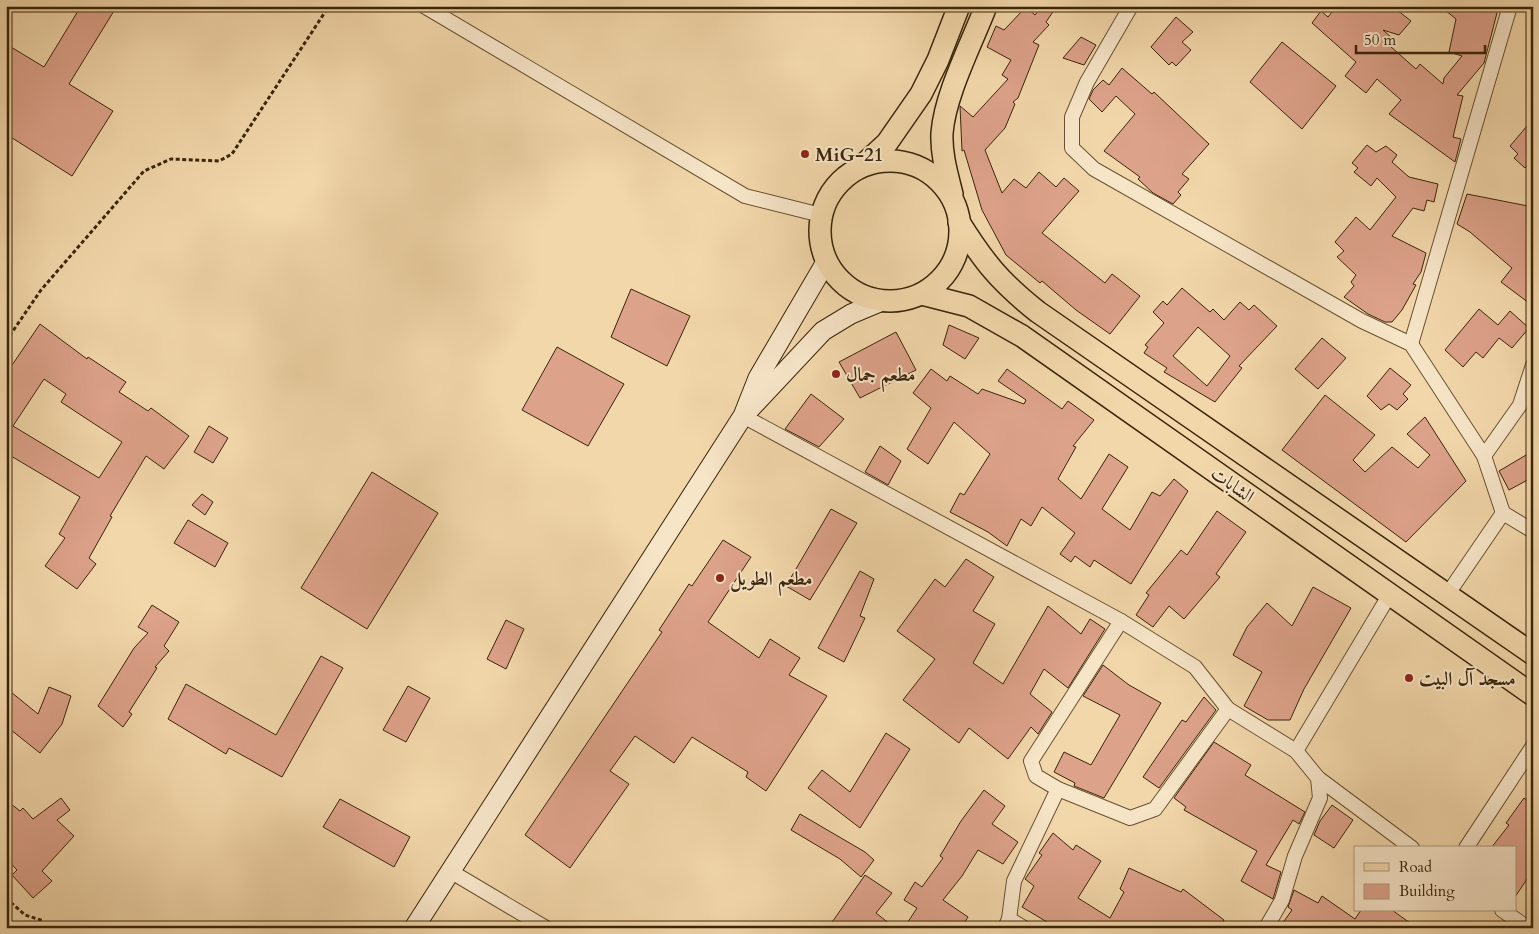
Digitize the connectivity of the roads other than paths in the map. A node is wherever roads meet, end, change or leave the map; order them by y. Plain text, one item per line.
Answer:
1 (424, 6) edge
2 (959, 6) edge
3 (986, 6) edge
4 (1131, 6) edge
5 (1510, 6) edge
6 (861, 167) junction
7 (953, 201) junction
8 (821, 215) junction
9 (959, 222) junction
10 (826, 262) junction
11 (922, 294) junction
12 (882, 301) junction
13 (1411, 344) junction
14 (1533, 365) edge
15 (743, 416) junction
16 (1484, 456) junction
17 (1503, 513) junction
18 (1533, 531) edge
19 (1390, 594) junction
20 (1447, 594) junction
21 (1121, 621) junction
22 (1533, 654) edge
23 (1533, 696) edge
24 (1228, 709) junction
25 (1533, 746) edge
26 (1296, 751) junction
27 (1318, 778) junction
28 (1058, 790) junction
29 (1409, 846) edge
30 (1467, 846) edge
31 (450, 871) junction
32 (1505, 912) edge
33 (1007, 923) edge
34 (414, 928) edge
35 (546, 928) edge
36 (1024, 928) edge
37 (1266, 928) edge
38 (1528, 928) edge

1 - 8 street
2 - 6 main road
3 - 7 main road
4 - 13 street
5 - 13 street
6 - 7 main road
6 - 8 main road
7 - 9 main road
8 - 10 main road
9 - 11 main road
9 - 20 main road, الشابات
10 - 12 main road
10 - 15 main road
11 - 12 main road
11 - 19 main road, الشابات
12 - 15 main road
13 - 16 street
14 - 16 street
15 - 21 street
15 - 31 main road
16 - 17 street
17 - 18 street
17 - 20 street
19 - 23 main road, الشابات
19 - 26 street
20 - 22 main road, الشابات
21 - 24 street
21 - 28 street
24 - 26 street
24 - 28 street
25 - 30 street
26 - 27 street
27 - 29 street
27 - 37 street
28 - 33 street
31 - 34 main road
31 - 35 street
32 - 38 street
33 - 36 street

